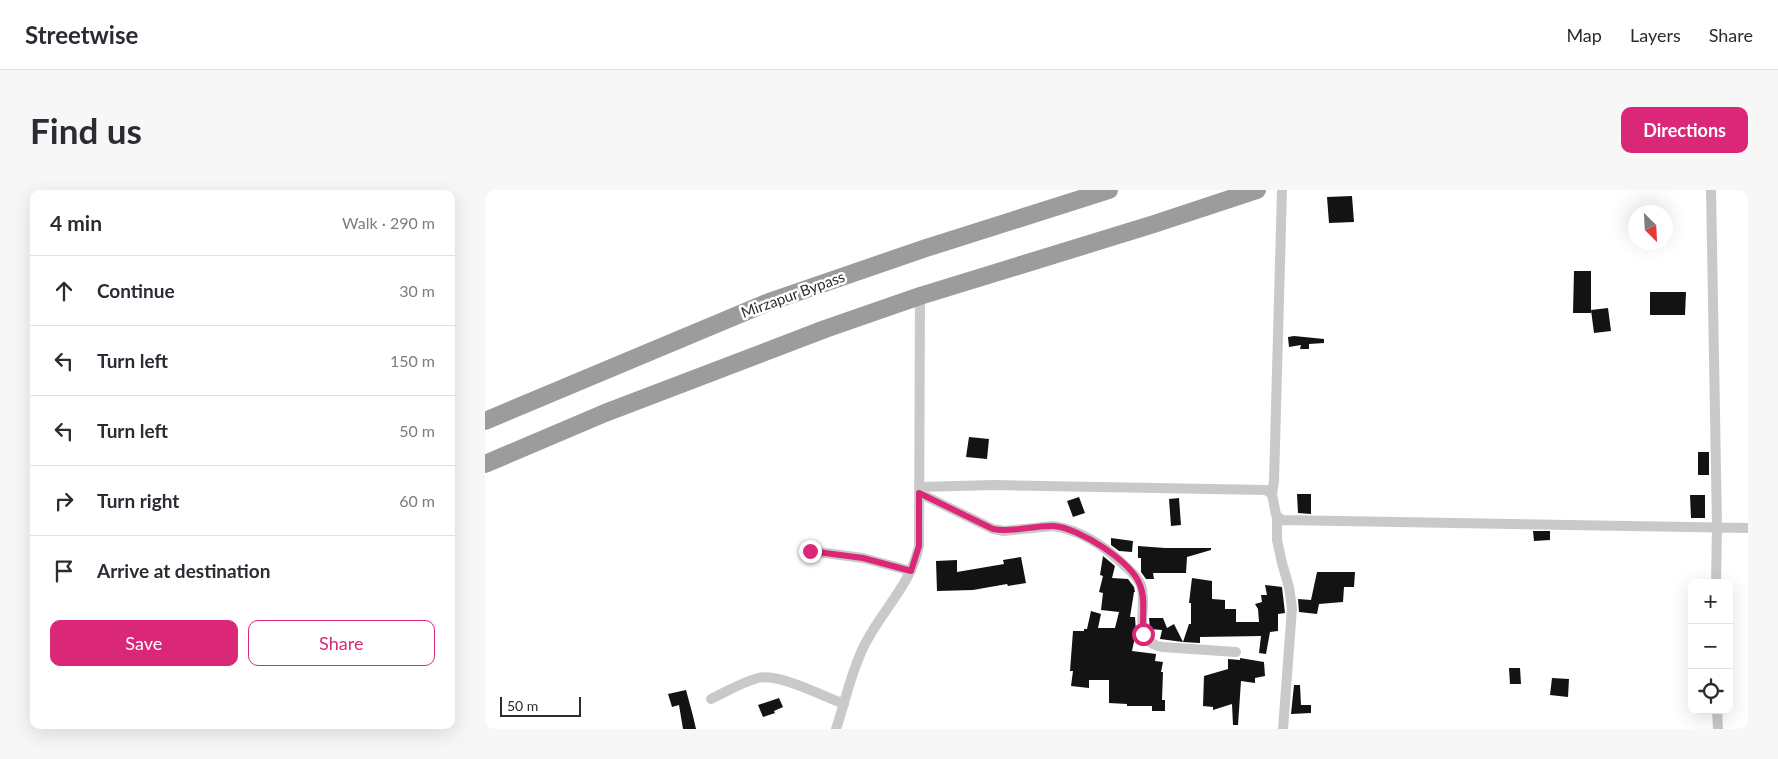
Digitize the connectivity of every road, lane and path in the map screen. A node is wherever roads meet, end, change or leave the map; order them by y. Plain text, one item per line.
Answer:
1 (1109, 190) edge
2 (1257, 190) edge
3 (1282, 190) edge
4 (1711, 190) edge
5 (920, 296) junction
6 (485, 421) edge
7 (485, 464) edge
8 (919, 490) junction
9 (1272, 494) junction
10 (1277, 518) junction
11 (1717, 527) junction
12 (1748, 528) edge
13 (810, 551) dead end
14 (911, 571) junction
15 (1716, 579) edge
16 (1236, 652) dead end
17 (711, 699) dead end
18 (844, 704) junction
19 (1717, 714) edge
20 (835, 729) edge
21 (1283, 729) edge
22 (1717, 729) edge

1 - 6 highway, Mirzapur Bypass
2 - 5 highway
3 - 9 street
4 - 11 street
5 - 7 highway
5 - 8 street
8 - 9 street
8 - 14 street
8 - 16 street
9 - 10 street
10 - 11 street
10 - 21 street
11 - 12 street
11 - 15 street
13 - 14 street
14 - 18 street
17 - 18 street
18 - 20 street
19 - 22 street

